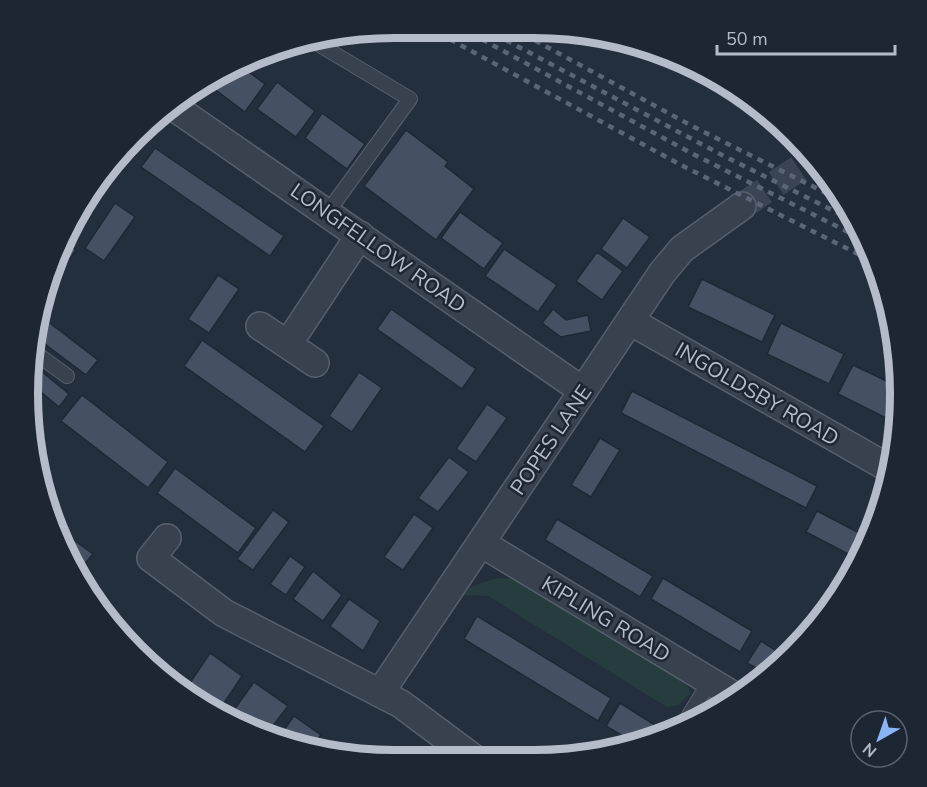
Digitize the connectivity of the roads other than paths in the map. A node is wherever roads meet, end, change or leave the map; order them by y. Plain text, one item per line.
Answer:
1 (320, 45) edge
2 (178, 110) edge
3 (742, 206) tunnel mouth
4 (327, 213) junction
5 (360, 235) junction
6 (630, 321) junction
7 (260, 326) dead end
8 (288, 344) junction
9 (40, 357) edge
10 (315, 363) dead end
11 (67, 376) dead end
12 (584, 391) junction
13 (883, 465) edge
14 (167, 538) dead end
15 (481, 543) junction
16 (720, 687) edge
17 (380, 693) junction
18 (700, 709) edge
19 (463, 750) edge

1 - 4 lane
2 - 4 street, LONGFELLOW ROAD
3 - 6 street, POPES LANE
4 - 5 street, LONGFELLOW ROAD
5 - 8 street
5 - 12 street, LONGFELLOW ROAD
6 - 12 street, POPES LANE
6 - 13 street, INGOLDSBY ROAD
7 - 8 street
8 - 10 street
9 - 11 lane
12 - 15 street, POPES LANE
14 - 17 street
15 - 16 street, KIPLING ROAD
15 - 17 street, POPES LANE
16 - 18 lane
17 - 19 street

